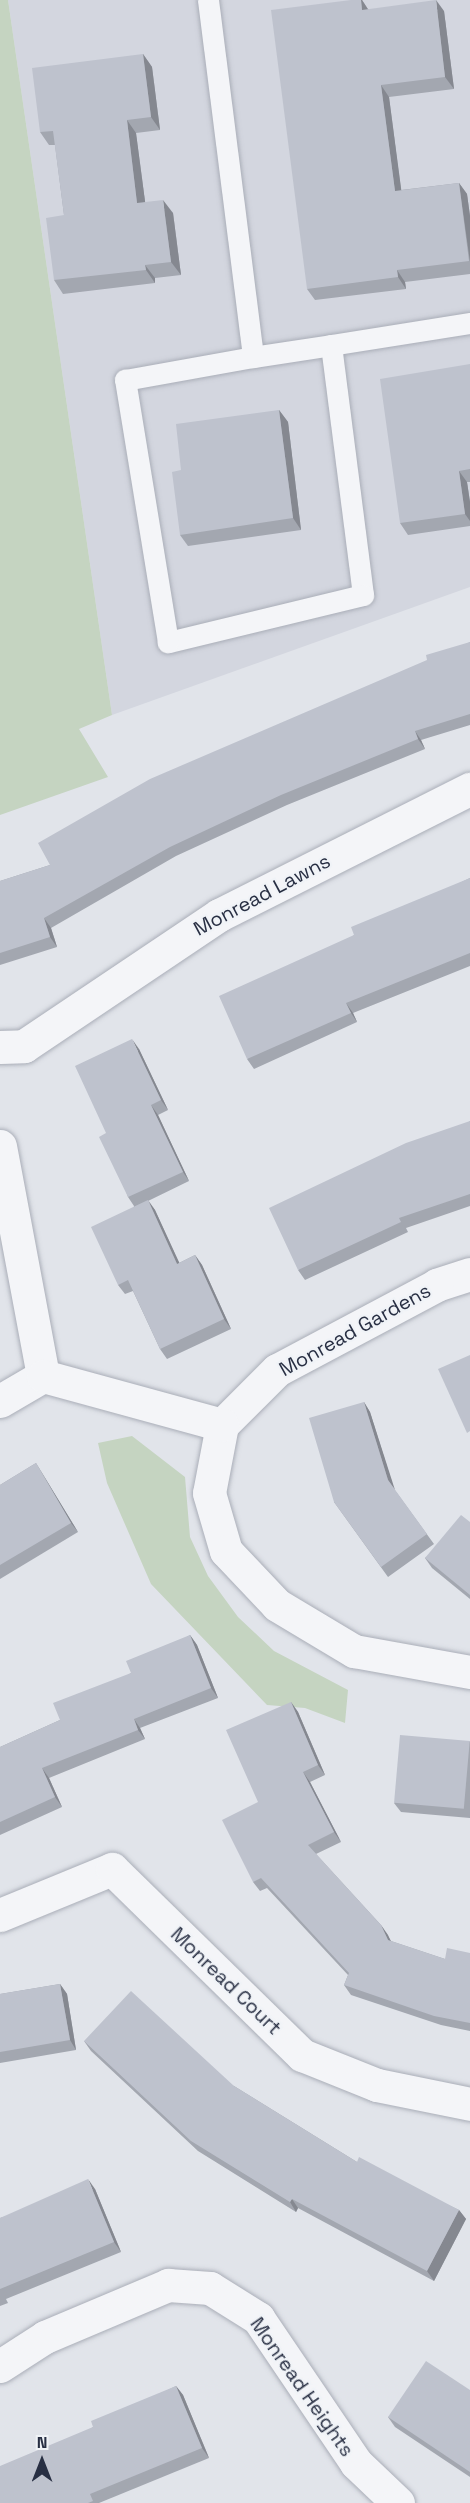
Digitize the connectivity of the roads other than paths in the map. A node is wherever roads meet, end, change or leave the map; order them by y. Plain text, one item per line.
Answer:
1 (208, 0) edge
2 (470, 323) edge
3 (331, 345) junction
4 (253, 357) junction
5 (470, 789) edge
6 (0, 1047) edge
7 (0, 1146) edge
8 (470, 1274) edge
9 (43, 1376) junction
10 (0, 1401) edge
11 (222, 1425) junction
12 (470, 1672) edge
13 (0, 1915) edge
14 (470, 2104) edge
15 (0, 2366) edge
16 (398, 2503) edge

1 - 4 lane
2 - 3 lane
3 - 4 lane
3 - 4 lane
5 - 6 street, Monread Lawns
7 - 9 street
8 - 11 street, Monread Gardens
9 - 10 street
9 - 11 street
11 - 12 street
13 - 14 street, Monread Court
15 - 16 street, Monread Heights

